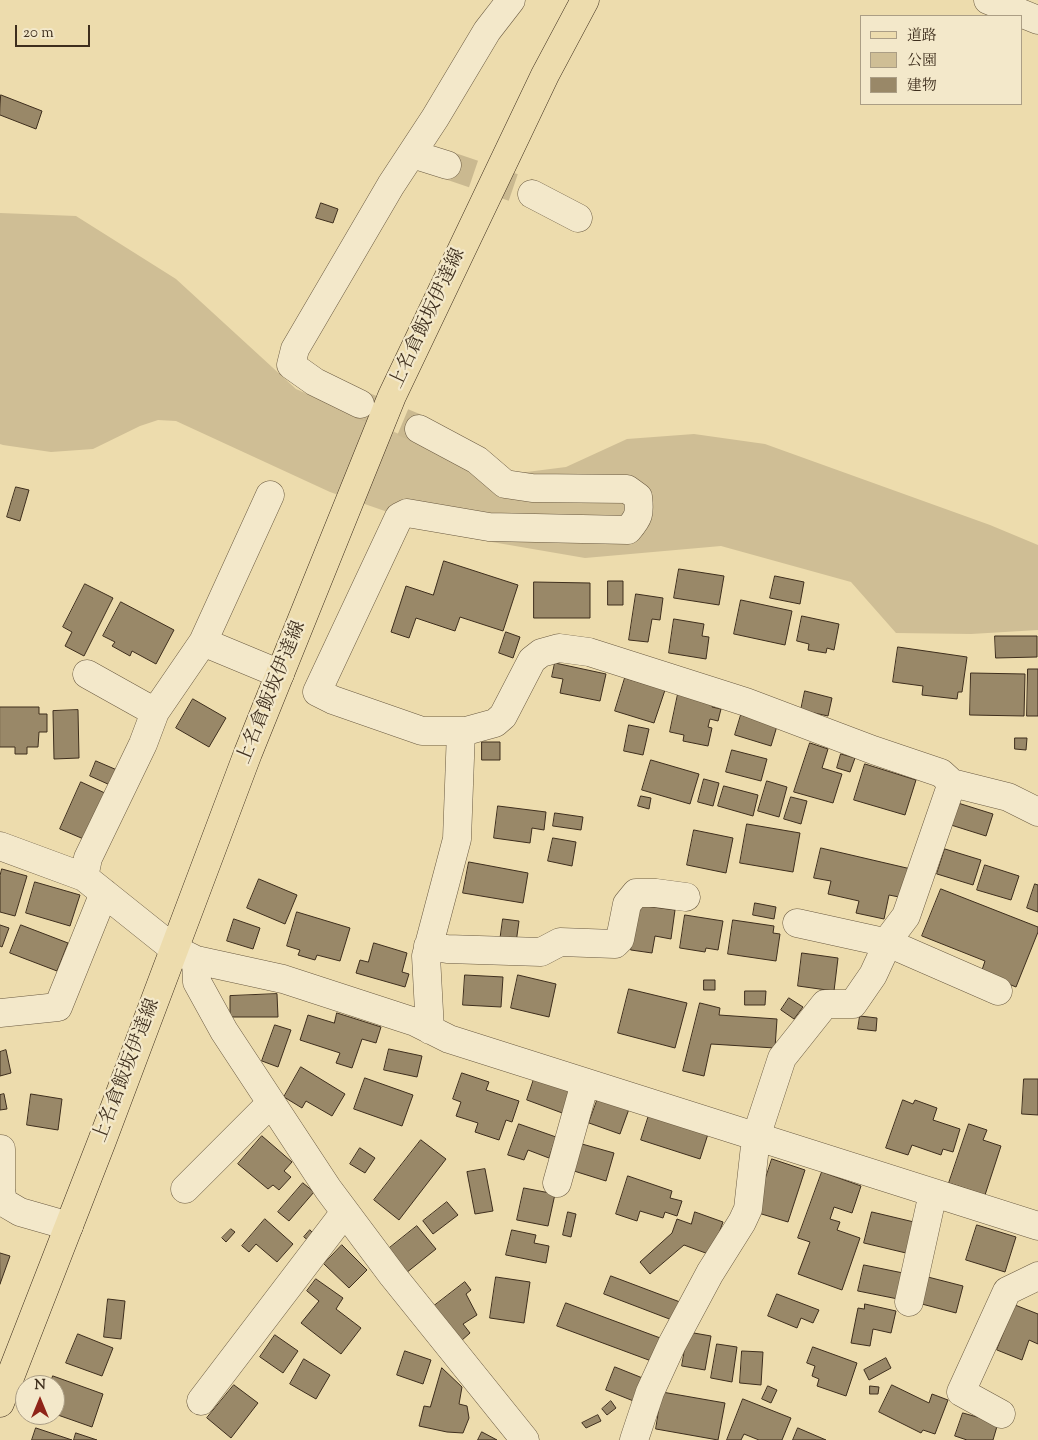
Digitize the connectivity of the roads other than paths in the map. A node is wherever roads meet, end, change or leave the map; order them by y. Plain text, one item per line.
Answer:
1 (511, 0) edge
2 (585, 0) edge
3 (988, 0) edge
4 (1038, 20) edge
5 (412, 154) junction
6 (447, 165) tunnel mouth
7 (532, 194) tunnel mouth
8 (578, 218) dead end
9 (360, 404) tunnel mouth
10 (419, 429) tunnel mouth
11 (270, 495) dead end
12 (203, 642) junction
13 (87, 674) dead end
14 (280, 674) junction
15 (155, 712) junction
16 (461, 731) junction
17 (952, 783) junction
18 (1038, 812) edge
19 (0, 846) edge
20 (94, 885) junction
21 (686, 897) dead end
22 (797, 923) dead end
23 (888, 943) junction
24 (428, 946) junction
25 (185, 954) junction
26 (998, 991) dead end
27 (0, 1012) edge
28 (430, 1030) junction
29 (585, 1083) junction
30 (271, 1103) junction
31 (756, 1137) junction
32 (1, 1149) edge
33 (557, 1183) dead end
34 (185, 1189) dead end
35 (933, 1193) junction
36 (345, 1212) junction
37 (69, 1226) junction
38 (1038, 1226) edge
39 (1038, 1276) edge
40 (909, 1302) dead end
41 (201, 1401) dead end
42 (0, 1403) edge
43 (1001, 1414) dead end
44 (525, 1440) edge
45 (634, 1440) edge

1 - 5 street
2 - 14 main road, 上名倉飯坂伊達線
3 - 4 street
5 - 6 street
5 - 9 street
7 - 8 street
10 - 16 street
11 - 12 street
12 - 14 street
12 - 15 street
13 - 15 street
14 - 25 main road, 上名倉飯坂伊達線
15 - 20 street
16 - 17 street
16 - 24 street
17 - 18 street
17 - 23 street
19 - 20 street
20 - 25 street
20 - 27 street
21 - 24 street
22 - 23 street
23 - 26 street
23 - 31 street
24 - 28 street
25 - 28 street
25 - 30 street
25 - 37 main road, 上名倉飯坂伊達線
28 - 29 street
29 - 31 street
29 - 33 street
30 - 34 street
30 - 36 street
31 - 35 street
31 - 45 street
32 - 37 street
35 - 38 street
35 - 40 street
36 - 41 street
36 - 44 street
37 - 42 main road, 上名倉飯坂伊達線
39 - 43 street

